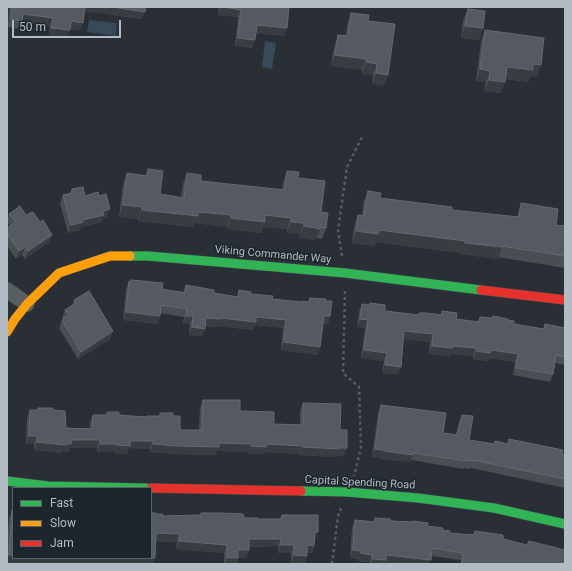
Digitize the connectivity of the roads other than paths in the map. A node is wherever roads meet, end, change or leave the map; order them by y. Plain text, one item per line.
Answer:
1 (7, 290) edge
2 (565, 300) edge
3 (27, 304) junction
4 (7, 332) edge
5 (7, 481) edge
6 (97, 487) edge
7 (152, 488) edge
8 (565, 524) edge

1 - 3 street
2 - 3 street, Viking Commander Way
3 - 4 street, Viking Commander Way
5 - 6 street
7 - 8 street, Capital Spending Road

